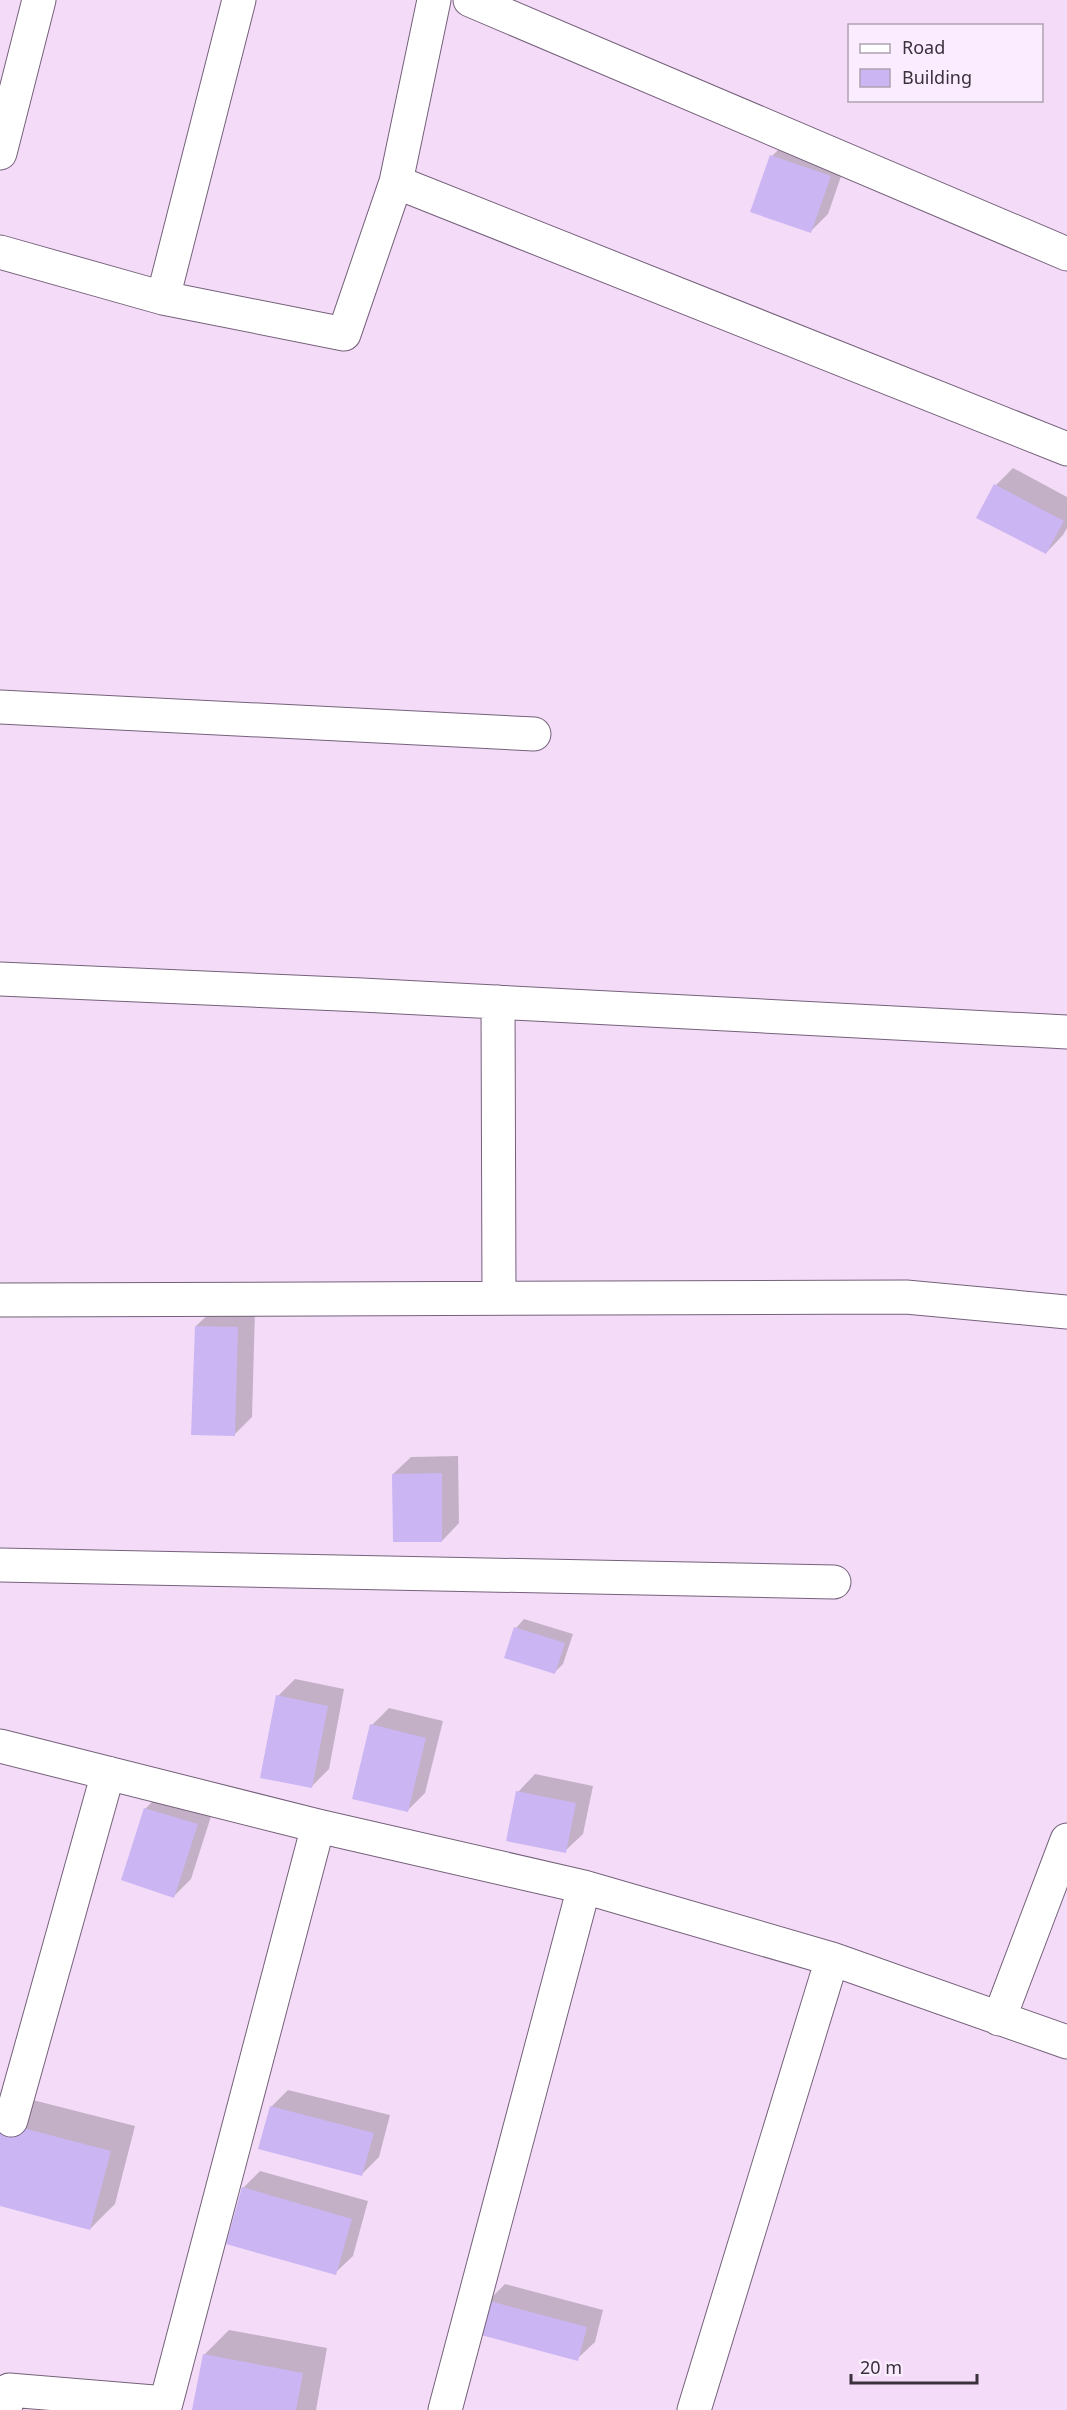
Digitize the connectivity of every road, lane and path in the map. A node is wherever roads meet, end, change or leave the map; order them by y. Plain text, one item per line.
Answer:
1 (39, 0) edge
2 (239, 0) edge
3 (434, 0) edge
4 (470, 0) edge
5 (0, 153) edge
6 (396, 182) junction
7 (0, 252) edge
8 (1067, 254) edge
9 (163, 298) junction
10 (1067, 449) edge
11 (0, 707) edge
12 (534, 734) dead end
13 (0, 979) edge
14 (498, 1002) junction
15 (1067, 1032) edge
16 (499, 1298) junction
17 (0, 1300) edge
18 (1067, 1312) edge
19 (0, 1565) edge
20 (834, 1582) dead end
21 (0, 1746) edge
22 (108, 1773) junction
23 (318, 1826) junction
24 (1067, 1840) edge
25 (584, 1887) junction
26 (832, 1959) junction
27 (999, 2019) junction
28 (1067, 2042) edge
29 (11, 2120) dead end
30 (5, 2410) edge
31 (445, 2410) edge
32 (694, 2410) edge

1 - 5 street
2 - 9 street
3 - 6 street
4 - 8 street
6 - 9 street
6 - 10 street
7 - 9 street
11 - 12 street
13 - 14 street
14 - 15 street
14 - 16 street
16 - 17 street
16 - 18 street
19 - 20 street
21 - 22 street
22 - 23 street
22 - 29 street
23 - 25 street
23 - 30 street
24 - 27 street
25 - 26 street
25 - 31 street
26 - 27 street
26 - 32 street
27 - 28 street

